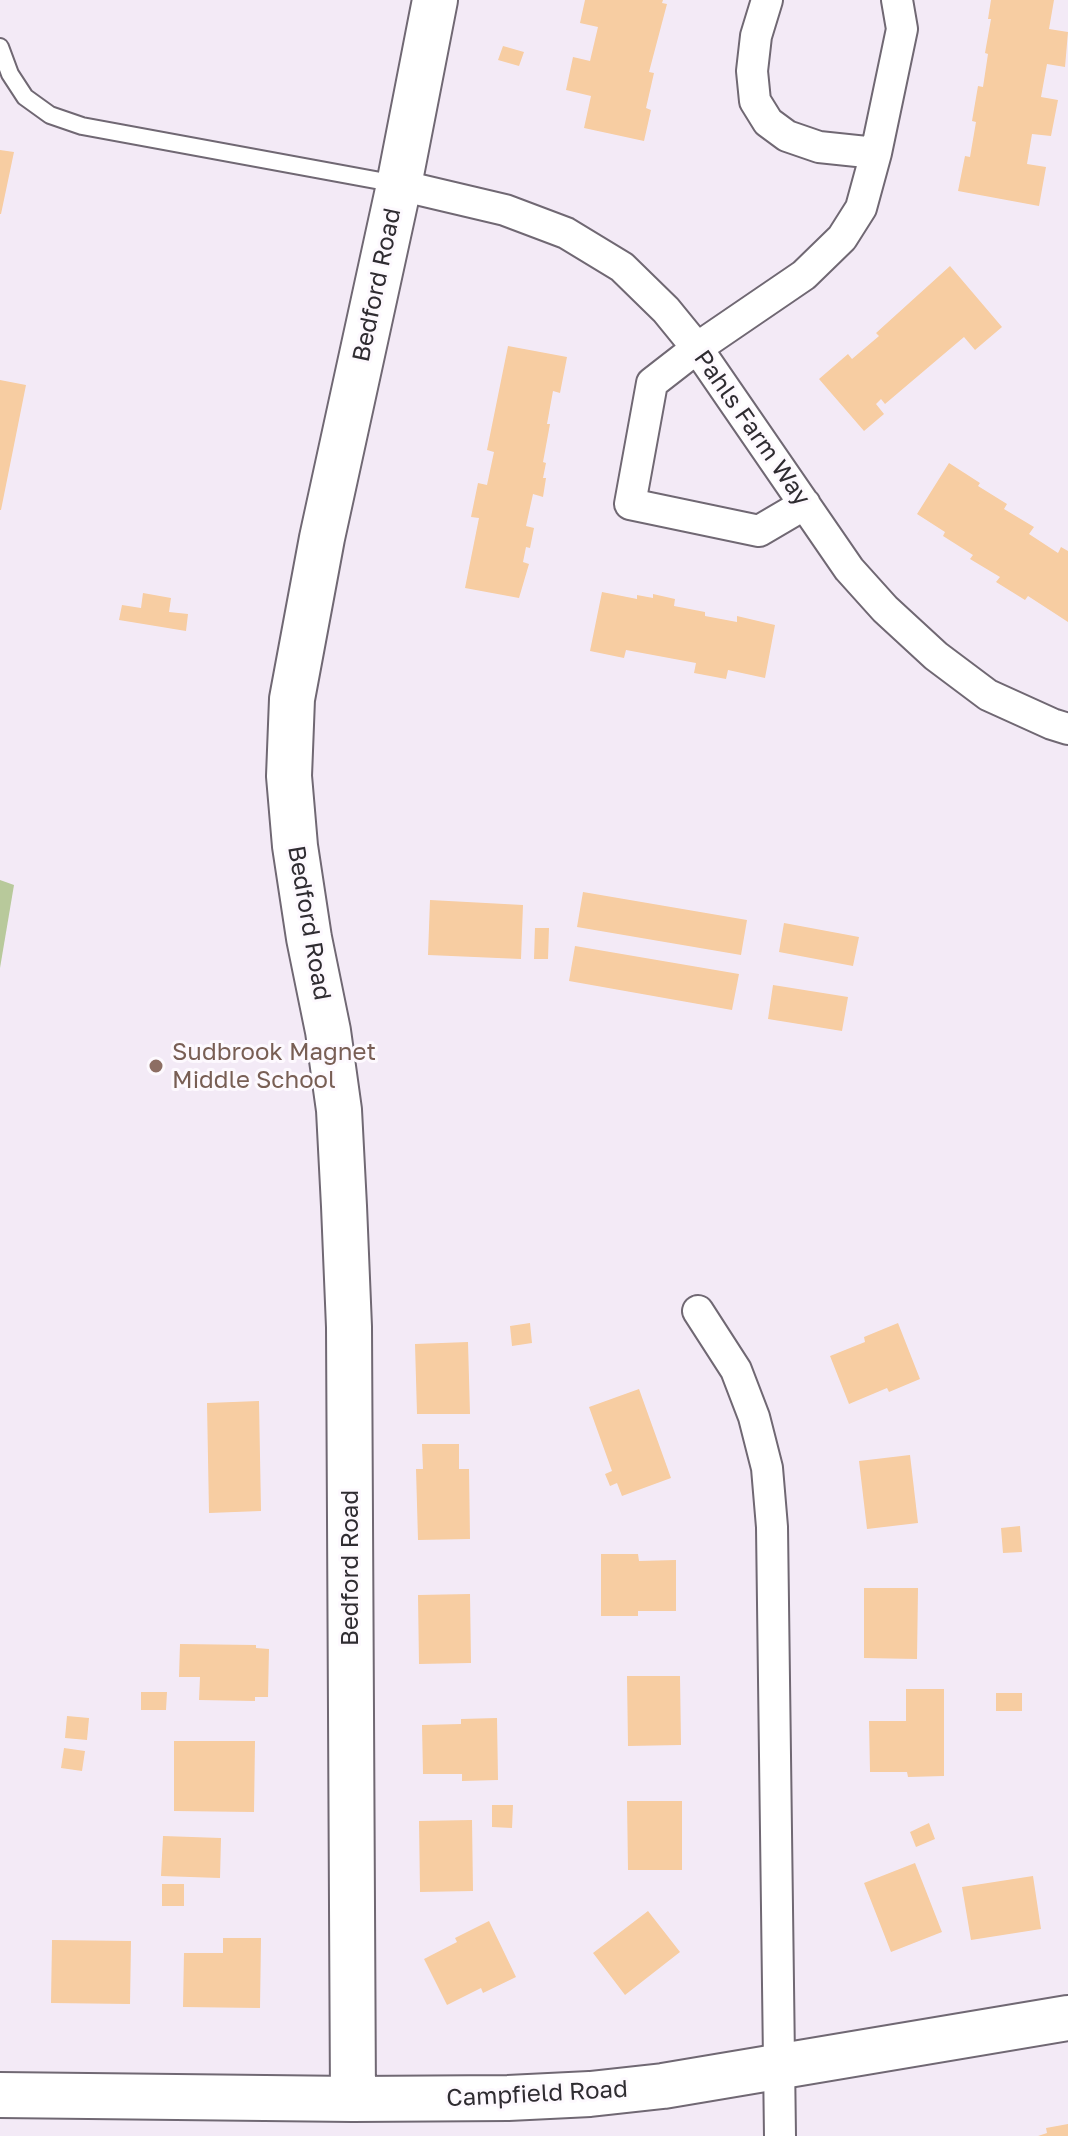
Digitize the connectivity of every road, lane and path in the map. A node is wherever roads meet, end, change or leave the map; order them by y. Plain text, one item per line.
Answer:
1 (435, 0) edge
2 (767, 0) edge
3 (897, 0) edge
4 (0, 47) edge
5 (876, 153) junction
6 (399, 185) junction
7 (697, 348) junction
8 (805, 504) junction
9 (1068, 729) edge
10 (698, 1311) dead end
11 (1068, 2018) edge
12 (780, 2067) junction
13 (0, 2095) edge
14 (353, 2099) junction
15 (780, 2136) edge

1 - 6 street, Bedford Road
2 - 5 street
3 - 5 street
4 - 6 lane
5 - 7 street
6 - 7 street, Pahls Farm Way
6 - 14 street, Bedford Road
7 - 8 street, Pahls Farm Way
7 - 8 street
8 - 9 street, Pahls Farm Way
10 - 12 street
11 - 12 street, Campfield Road
12 - 14 street, Campfield Road
12 - 15 street
13 - 14 street, Campfield Road

